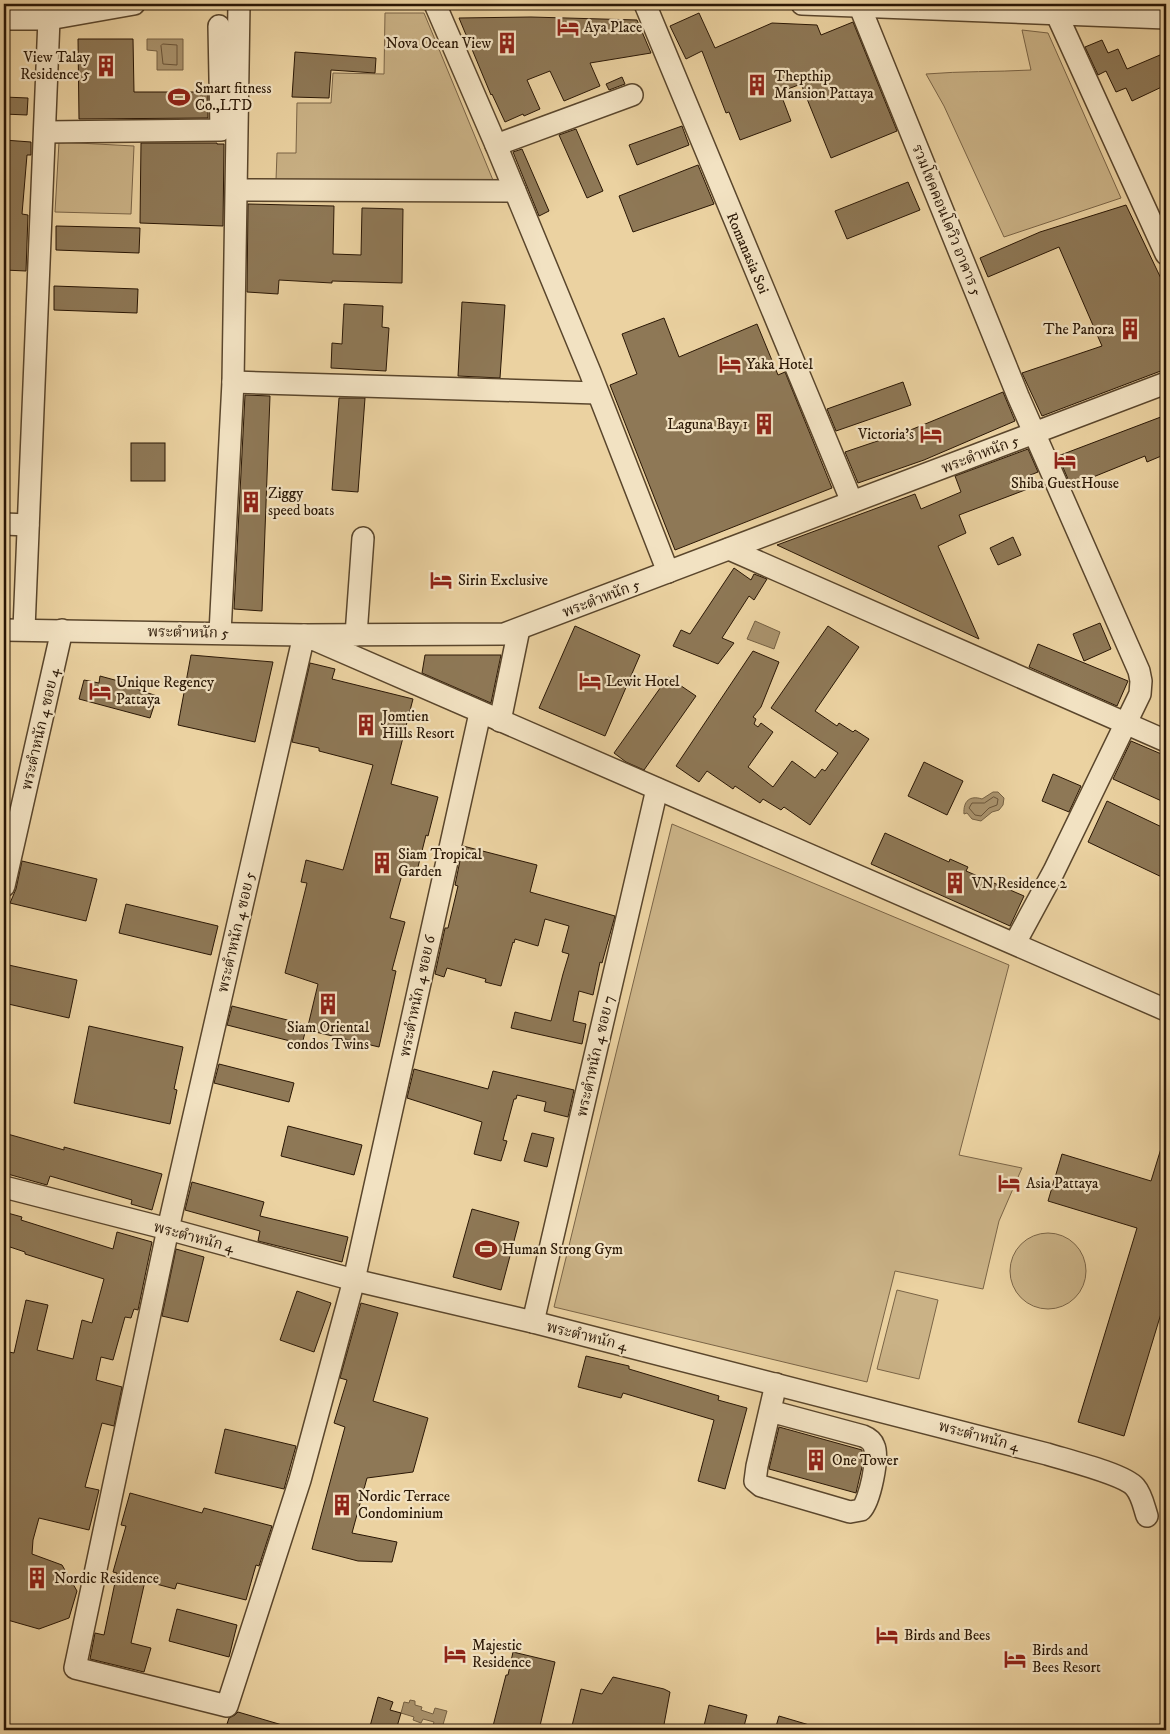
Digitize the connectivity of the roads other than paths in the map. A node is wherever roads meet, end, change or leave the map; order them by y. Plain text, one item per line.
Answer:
1 (134, 4) edge
2 (239, 4) edge
3 (435, 4) edge
4 (645, 4) edge
5 (802, 4) edge
6 (860, 6) junction
7 (1057, 15) junction
8 (1166, 18) edge
9 (49, 19) junction
10 (4, 20) edge
11 (219, 26) dead end
12 (632, 95) dead end
13 (45, 132) junction
14 (496, 145) junction
15 (237, 190) junction
16 (515, 191) junction
17 (1166, 254) edge
18 (233, 382) junction
19 (1166, 383) edge
20 (597, 393) junction
21 (1034, 433) junction
22 (852, 502) junction
23 (4, 524) edge
24 (28, 525) junction
25 (363, 538) dead end
26 (729, 549) junction
27 (668, 572) junction
28 (14, 629) edge
29 (519, 629) junction
30 (62, 630) junction
31 (220, 633) junction
32 (304, 635) junction
33 (356, 635) junction
34 (480, 713) junction
35 (500, 721) junction
36 (1126, 724) junction
37 (1166, 741) edge
38 (657, 789) junction
39 (4, 886) edge
40 (1015, 944) junction
41 (1166, 1010) edge
42 (4, 1187) edge
43 (168, 1229) junction
44 (354, 1280) junction
45 (533, 1322) junction
46 (776, 1384) junction
47 (770, 1411) junction
48 (1147, 1516) dead end

1 - 9 street
2 - 15 street
3 - 14 street
4 - 22 street, Romanasia Soi
5 - 6 street
6 - 7 street
6 - 21 street, รวมโชคคอนโดวิว อาคาร 5
7 - 8 street
7 - 17 street
9 - 10 street
9 - 13 street
11 - 13 street
12 - 14 street
13 - 24 street
14 - 16 street
15 - 16 street
15 - 18 street
16 - 20 street
18 - 20 street
18 - 31 street
19 - 21 street, พระตำหนัก 5
20 - 27 street
21 - 22 street, พระตำหนัก 5
21 - 36 street, รวมโชคคอนโดวิว อาคาร 5
22 - 26 street, พระตำหนัก 5
23 - 24 street
24 - 28 street
25 - 33 street
26 - 27 street, พระตำหนัก 5
26 - 36 street
27 - 29 street, พระตำหนัก 5
28 - 30 street, พระตำหนัก 5
29 - 33 street, พระตำหนัก 5
29 - 35 street
30 - 31 street, พระตำหนัก 5
30 - 39 street, พระตำหนัก 4 ซอย 4
31 - 32 street, พระตำหนัก 5
32 - 33 street, พระตำหนัก 5
32 - 34 street
32 - 43 street, พระตำหนัก 4 ซอย 5
34 - 35 street
34 - 44 street, พระตำหนัก 4 ซอย 6
35 - 38 street
36 - 37 street
36 - 40 street, รวมโชคคอนโดวิว อาคาร 5
38 - 40 street
38 - 45 street, พระตำหนัก 4 ซอย 7
40 - 41 street
42 - 43 street, พระตำหนัก 4
43 - 44 street, พระตำหนัก 4
43 - 44 street, พระตำหนัก 4 ซอย 5
44 - 45 street, พระตำหนัก 4
45 - 46 street, พระตำหนัก 4
46 - 47 street
46 - 48 street, พระตำหนัก 4
47 - 47 street

